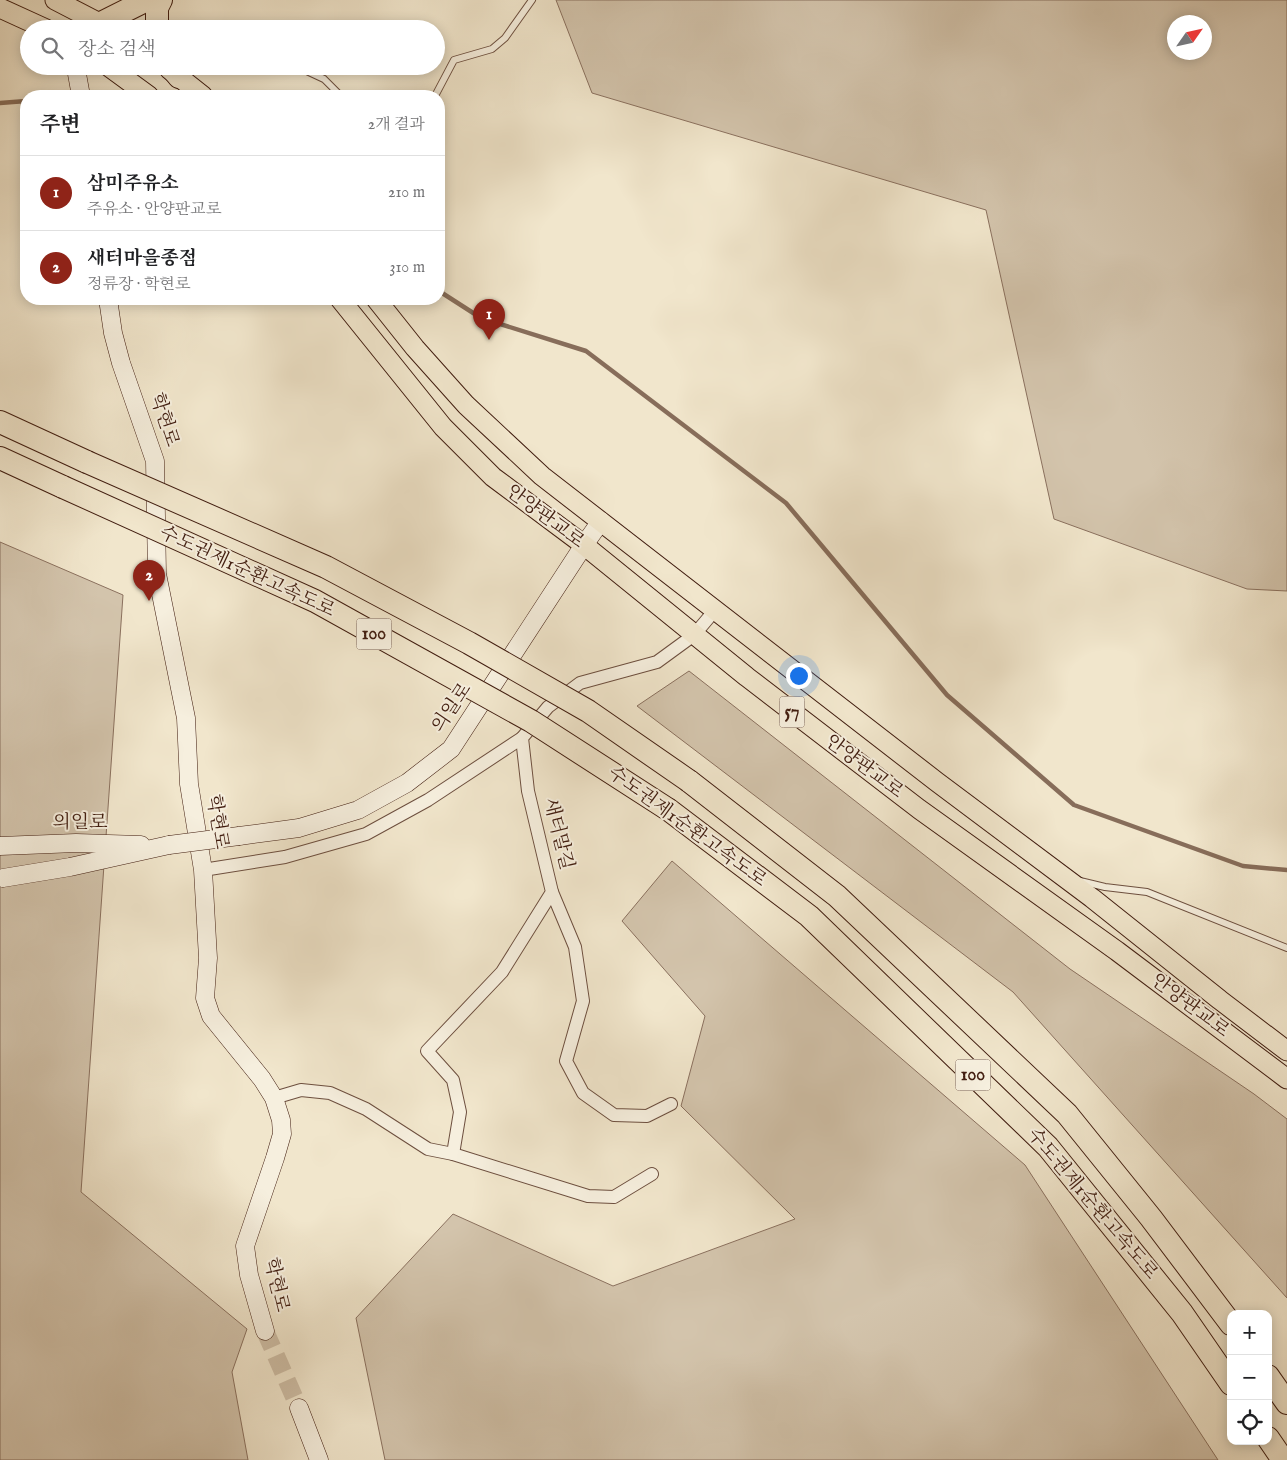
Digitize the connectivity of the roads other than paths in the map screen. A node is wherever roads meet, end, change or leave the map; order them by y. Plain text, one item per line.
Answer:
1 (55, 0) edge
2 (120, 0) edge
3 (147, 0) edge
4 (161, 0) edge
5 (532, 0) edge
6 (0, 8) edge
7 (26, 20) edge
8 (91, 20) edge
9 (107, 20) edge
10 (114, 20) edge
11 (157, 20) edge
12 (77, 75) edge
13 (120, 75) edge
14 (315, 75) edge
15 (80, 90) edge
16 (141, 90) edge
17 (335, 90) edge
18 (439, 90) edge
19 (109, 305) edge
20 (345, 305) edge
21 (381, 305) edge
22 (0, 422) edge
23 (0, 458) edge
24 (601, 521) junction
25 (584, 545) junction
26 (716, 609) junction
27 (694, 635) junction
28 (522, 738) junction
29 (0, 846) edge
30 (169, 846) junction
31 (203, 870) junction
32 (1065, 877) junction
33 (3, 878) dead end
34 (552, 892) junction
35 (1287, 948) edge
36 (1287, 1051) edge
37 (1287, 1079) edge
38 (274, 1098) junction
39 (671, 1104) dead end
40 (453, 1154) junction
41 (652, 1174) dead end
42 (1227, 1319) edge
43 (265, 1331) tunnel mouth
44 (1227, 1378) edge
45 (1272, 1382) edge
46 (1287, 1403) edge
47 (299, 1408) tunnel mouth
48 (1272, 1444) edge
49 (319, 1460) edge
50 (1284, 1460) edge

1 - 8 main road
2 - 9 highway
3 - 10 highway
4 - 11 highway
5 - 18 lane
6 - 7 main road
12 - 15 street
13 - 16 main road
14 - 17 lane
19 - 31 street, 학현로
20 - 25 main road, 안양판교로 / 57
21 - 24 main road, 안양판교로 / 57
22 - 42 highway, 수도권제1순환고속도로 / 100, bridge
23 - 44 highway, 수도권제1순환고속도로 / 100, bridge
24 - 25 street, 의일로
24 - 26 main road, 안양판교로 / 57
25 - 27 main road, 안양판교로 / 57
25 - 30 street, 의일로, bridge
26 - 27 street
26 - 32 main road, 안양판교로 / 57
27 - 28 street
27 - 37 main road, 안양판교로 / 57
28 - 31 street
28 - 34 street, 새터말길
29 - 30 street, 의일로
30 - 33 street, 의일로
31 - 38 street, 학현로
32 - 35 lane
32 - 36 main road, 안양판교로 / 57
34 - 39 street
34 - 40 street, 새터말길
38 - 40 street
38 - 43 street, 학현로
40 - 41 street
45 - 46 highway
47 - 49 street
48 - 50 highway

